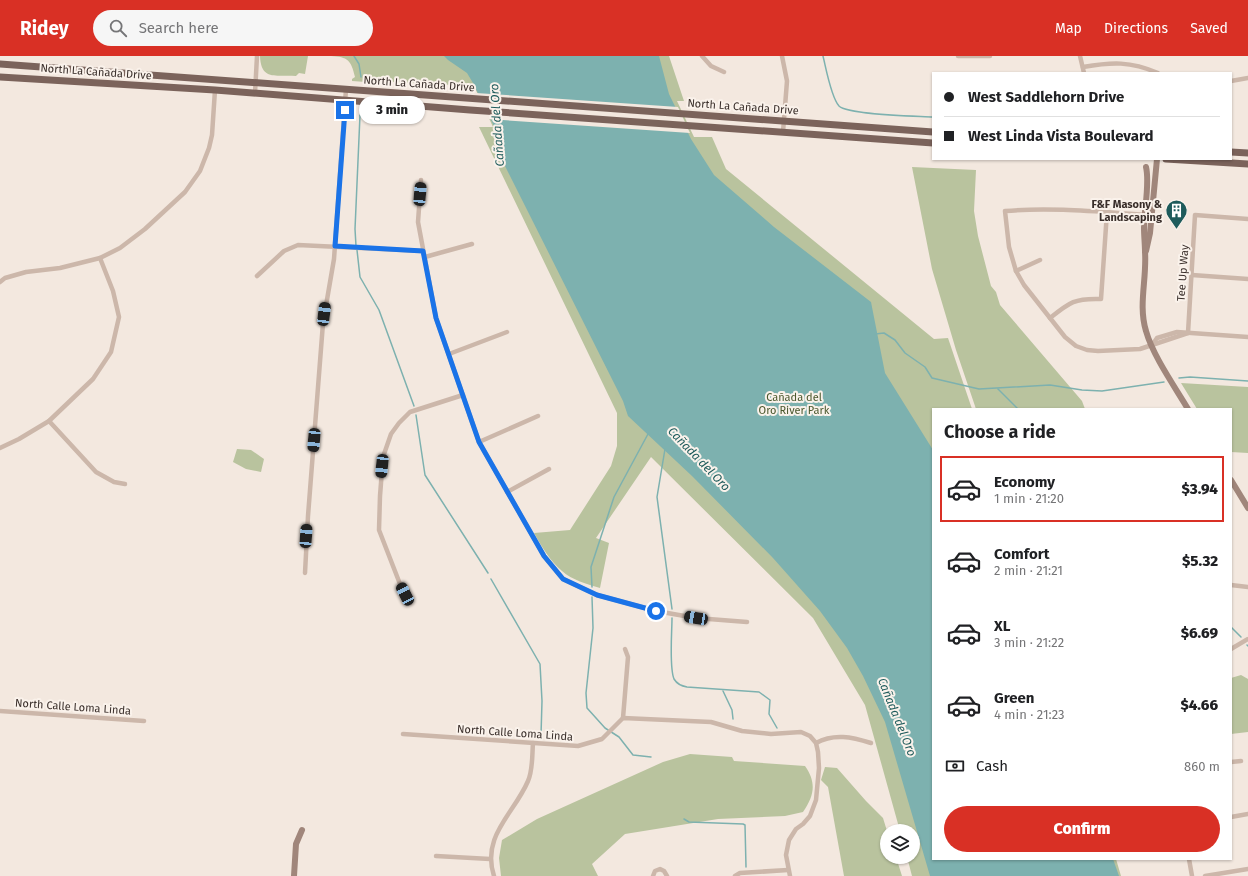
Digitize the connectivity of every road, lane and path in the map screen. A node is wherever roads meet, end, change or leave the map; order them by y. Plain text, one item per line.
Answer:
1 (256, 56) edge
2 (702, 56) edge
3 (782, 56) edge
4 (958, 56) edge
5 (990, 56) edge
6 (1080, 56) edge
7 (0, 64) edge
8 (27, 66) junction
9 (1083, 67) junction
10 (724, 72) dead end
11 (1084, 72) edge
12 (1156, 72) edge
13 (0, 77) edge
14 (1248, 78) edge
15 (26, 79) junction
16 (1232, 81) edge
17 (256, 82) junction
18 (346, 89) junction
19 (215, 90) junction
20 (255, 93) junction
21 (345, 100) junction
22 (784, 121) junction
23 (783, 132) junction
24 (932, 132) edge
25 (932, 143) edge
26 (1232, 152) edge
27 (1248, 154) edge
28 (1147, 160) edge
29 (1156, 160) edge
30 (1182, 160) edge
31 (1248, 164) edge
32 (422, 180) dead end
33 (1149, 189) junction
34 (1107, 212) junction
35 (1148, 215) junction
36 (1248, 219) edge
37 (472, 244) dead end
38 (335, 246) junction
39 (423, 251) junction
40 (425, 257) junction
41 (100, 258) junction
42 (1040, 260) dead end
43 (1016, 271) junction
44 (1192, 275) junction
45 (258, 276) dead end
46 (1248, 279) edge
47 (0, 282) edge
48 (1050, 318) junction
49 (507, 332) dead end
50 (1188, 333) junction
51 (1248, 338) edge
52 (1152, 345) junction
53 (449, 354) junction
54 (463, 395) junction
55 (1187, 408) edge
56 (538, 416) dead end
57 (49, 421) junction
58 (479, 442) junction
59 (0, 448) edge
60 (549, 469) dead end
61 (1232, 482) edge
62 (125, 484) dead end
63 (508, 492) junction
64 (1248, 508) edge
65 (305, 573) dead end
66 (1232, 584) edge
67 (1248, 587) edge
68 (410, 603) dead end
69 (747, 622) dead end
70 (1248, 639) edge
71 (625, 648) dead end
72 (1232, 648) edge
73 (0, 711) edge
74 (623, 718) junction
75 (144, 721) dead end
76 (404, 734) dead end
77 (816, 743) junction
78 (871, 743) dead end
79 (533, 744) junction
80 (1241, 761) dead end
81 (1232, 762) edge
82 (1248, 814) edge
83 (1232, 817) edge
84 (302, 830) dead end
85 (436, 856) dead end
86 (490, 859) junction
87 (1189, 860) edge
88 (1248, 869) edge
89 (788, 870) junction
90 (294, 876) edge
91 (494, 876) edge
92 (653, 876) edge
93 (667, 876) edge
94 (735, 876) edge
95 (790, 876) edge
96 (1192, 876) edge
97 (1205, 876) edge

1 - 17 street
2 - 10 street
3 - 22 street
4 - 5 street
6 - 9 street
7 - 8 main road, North La Cañada Drive
8 - 15 main road
8 - 17 main road, North La Cañada Drive
9 - 11 street
9 - 12 street
13 - 15 main road, North La Cañada Drive
14 - 16 street
15 - 19 main road, North La Cañada Drive
17 - 18 main road, North La Cañada Drive
17 - 20 street
18 - 21 street
18 - 22 main road, North La Cañada Drive
19 - 20 main road, North La Cañada Drive
19 - 41 street
20 - 21 main road, North La Cañada Drive
21 - 23 main road, North La Cañada Drive
21 - 38 street
22 - 23 street
22 - 24 main road, North La Cañada Drive
23 - 25 main road, North La Cañada Drive
26 - 27 main road
28 - 33 street
29 - 33 street
30 - 31 main road
32 - 39 street
33 - 35 street
34 - 35 street
34 - 43 street
34 - 48 street
35 - 52 street
36 - 44 street, Tee Up Way
37 - 40 street
38 - 39 street
38 - 45 street
38 - 65 street
39 - 40 street
40 - 53 street
41 - 47 street
41 - 57 street
42 - 43 street
43 - 48 street
44 - 46 street
44 - 50 street, Tee Up Way
48 - 52 street
49 - 53 street
50 - 51 street
50 - 52 street
52 - 55 street
53 - 54 street
54 - 58 street
54 - 68 street
56 - 58 street
57 - 59 street
57 - 62 street
58 - 63 street
60 - 63 street
61 - 64 street
63 - 69 street
66 - 67 street
70 - 72 street
71 - 74 street
73 - 75 street, North Calle Loma Linda
74 - 77 street
74 - 79 street, North Calle Loma Linda
76 - 79 street, North Calle Loma Linda
77 - 78 street
77 - 89 street
79 - 86 street
80 - 81 street
82 - 83 street
84 - 90 street
85 - 86 street
86 - 91 street
87 - 96 street
88 - 97 street
89 - 94 street
89 - 95 street
92 - 93 street

